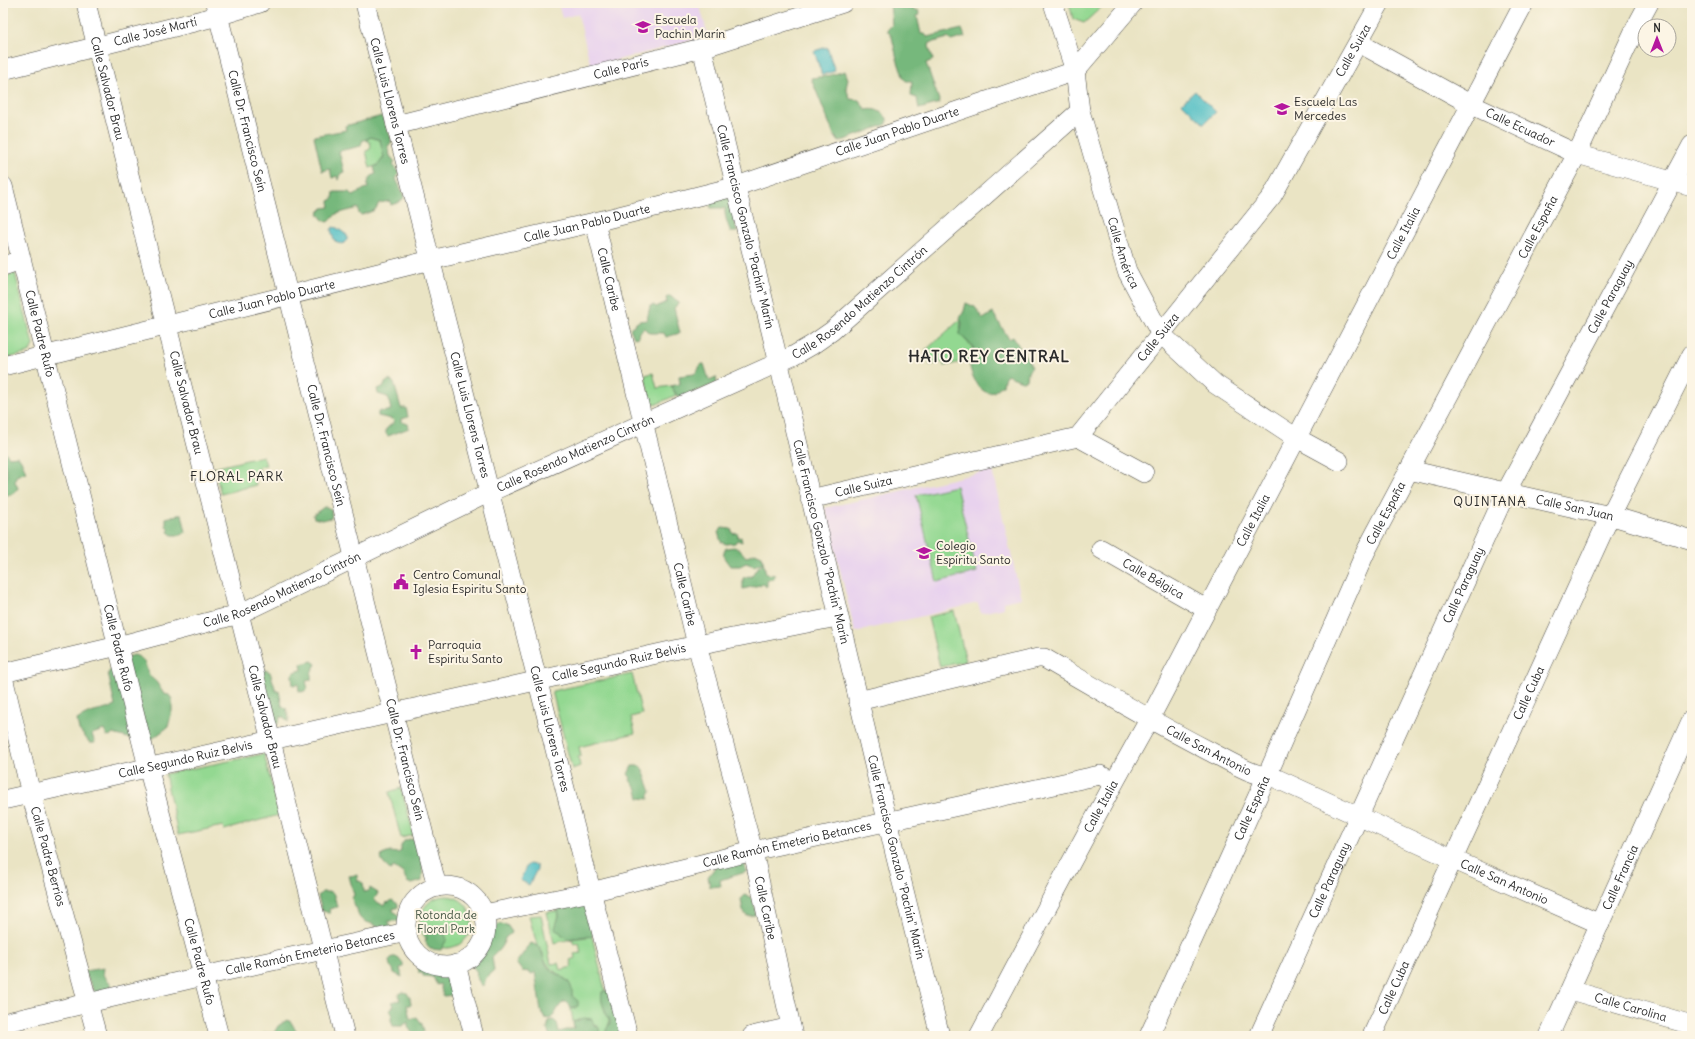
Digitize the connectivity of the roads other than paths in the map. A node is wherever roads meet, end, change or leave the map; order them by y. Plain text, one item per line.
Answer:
1 (86, 3) edge
2 (260, 3) edge
3 (365, 3) edge
4 (843, 3) edge
5 (1053, 3) edge
6 (1133, 3) edge
7 (1380, 3) edge
8 (1524, 3) edge
9 (1649, 3) edge
10 (217, 10) edge
11 (1359, 43) junction
12 (97, 46) junction
13 (702, 48) junction
14 (3, 70) edge
15 (1075, 71) junction
16 (1470, 104) junction
17 (1080, 111) junction
18 (396, 125) junction
19 (1692, 145) edge
20 (1578, 154) junction
21 (1673, 182) junction
22 (3, 186) edge
23 (734, 187) junction
24 (1692, 187) edge
25 (595, 222) junction
26 (21, 260) junction
27 (431, 260) junction
28 (3, 266) edge
29 (289, 295) junction
30 (168, 325) junction
31 (1160, 333) junction
32 (1692, 354) edge
33 (45, 355) junction
34 (778, 364) junction
35 (3, 366) edge
36 (644, 424) junction
37 (1078, 437) junction
38 (1295, 437) junction
39 (1339, 461) dead end
40 (1409, 470) junction
41 (1144, 473) dead end
42 (490, 492) junction
43 (1506, 492) junction
44 (810, 499) junction
45 (1610, 516) junction
46 (1692, 540) edge
47 (1101, 549) dead end
48 (355, 559) junction
49 (1206, 609) junction
50 (239, 614) junction
51 (838, 617) junction
52 (697, 645) junction
53 (118, 646) junction
54 (3, 673) edge
55 (3, 677) edge
56 (538, 681) junction
57 (858, 701) junction
58 (394, 713) junction
59 (1692, 719) edge
60 (1149, 720) junction
61 (270, 740) junction
62 (148, 767) junction
63 (1265, 777) junction
64 (1114, 782) junction
65 (31, 794) junction
66 (3, 800) edge
67 (1357, 816) junction
68 (887, 822) junction
69 (753, 851) junction
70 (1452, 859) junction
71 (437, 887) junction
72 (591, 892) junction
73 (484, 914) junction
74 (1600, 924) junction
75 (407, 932) junction
76 (323, 950) junction
77 (456, 964) junction
78 (203, 976) junction
79 (1570, 990) junction
80 (89, 1004) junction
81 (3, 1023) edge
82 (1692, 1024) edge
83 (792, 1032) edge
84 (96, 1036) edge
85 (219, 1036) edge
86 (345, 1036) edge
87 (474, 1036) edge
88 (628, 1036) edge
89 (752, 1036) edge
90 (940, 1036) edge
91 (979, 1036) edge
92 (1149, 1036) edge
93 (1259, 1036) edge
94 (1372, 1036) edge
95 (1549, 1036) edge

1 - 12 street, Calle Salvador Brau
2 - 10 street, Calle José Martí
3 - 18 street, Calle Luis Llorens Torres
4 - 13 street, Calle París
5 - 15 street, Calle América
6 - 15 street
7 - 11 street, Calle Suiza
8 - 16 street, Calle Italia
9 - 20 street, Calle España
10 - 12 street, Calle José Martí
10 - 29 street, Calle Dr. Francisco Seín
11 - 16 street, Calle Ecuador
11 - 31 street, Calle Suiza
12 - 14 street, Calle José Martí
12 - 30 street, Calle Salvador Brau
13 - 18 street, Calle París
13 - 23 street, Calle Francisco Gonzalo "Pachín" Marín
15 - 17 street, Calle América
15 - 23 street, Calle Juan Pablo Duarte
16 - 20 street, Calle Ecuador
16 - 38 street, Calle Italia
17 - 31 street, Calle América
17 - 34 street, Calle Rosendo Matienzo Cintrón
18 - 27 street, Calle Luis Llorens Torres
19 - 21 street, Calle Paraguay
20 - 21 street, Calle Ecuador
20 - 40 street, Calle España
21 - 24 street, Calle Ecuador
21 - 43 street, Calle Paraguay
22 - 26 street, Calle Padre Rufo
23 - 25 street, Calle Juan Pablo Duarte
23 - 34 street, Calle Francisco Gonzalo "Pachín" Marín
25 - 27 street, Calle Juan Pablo Duarte
25 - 36 street, Calle Caribe
26 - 28 street
26 - 33 street, Calle Padre Rufo
27 - 29 street, Calle Juan Pablo Duarte
27 - 42 street, Calle Luis Llorens Torres
29 - 30 street, Calle Juan Pablo Duarte
29 - 48 street, Calle Dr. Francisco Seín
30 - 33 street, Calle Juan Pablo Duarte
30 - 50 street, Calle Salvador Brau
31 - 37 street, Calle Suiza
31 - 38 street, Calle América
32 - 45 street, Calle Cuba
33 - 35 street, Calle Juan Pablo Duarte
33 - 53 street, Calle Padre Rufo
34 - 36 street, Calle Rosendo Matienzo Cintrón
34 - 44 street, Calle Francisco Gonzalo "Pachín" Marín
36 - 42 street, Calle Rosendo Matienzo Cintrón
36 - 52 street, Calle Caribe
37 - 41 street
37 - 44 street, Calle Suiza
38 - 39 street, Calle América
38 - 49 street, Calle Italia
40 - 43 street, Calle San Juan
40 - 63 street, Calle España
42 - 48 street, Calle Rosendo Matienzo Cintrón
42 - 56 street, Calle Luis Llorens Torres
43 - 45 street, Calle San Juan
43 - 67 street, Calle Paraguay
44 - 51 street, Calle Francisco Gonzalo "Pachín" Marín
45 - 46 street, Calle San Juan
45 - 70 street, Calle Cuba
47 - 49 street, Calle Bélgica
48 - 50 street, Calle Rosendo Matienzo Cintrón
48 - 58 street, Calle Dr. Francisco Seín
49 - 60 street, Calle Italia
50 - 53 street, Calle Rosendo Matienzo Cintrón
50 - 61 street, Calle Salvador Brau
51 - 52 street, Calle Segundo Ruiz Belvis
51 - 57 street, Calle Francisco Gonzalo "Pachín" Marín
52 - 56 street, Calle Segundo Ruiz Belvis
52 - 69 street, Calle Caribe
53 - 54 street, Calle Rosendo Matienzo Cintrón
53 - 62 street, Calle Padre Rufo
55 - 65 street, Calle Padre Berríos
56 - 58 street, Calle Segundo Ruiz Belvis
56 - 72 street, Calle Luis Llorens Torres
57 - 60 street, Calle San Antonio
57 - 68 street, Calle Francisco Gonzalo "Pachín" Marín
58 - 61 street, Calle Segundo Ruiz Belvis
58 - 71 street, Calle Dr. Francisco Seín
59 - 74 street, Calle Francia
60 - 63 street, Calle San Antonio
60 - 64 street, Calle Italia
61 - 62 street, Calle Segundo Ruiz Belvis
61 - 76 street, Calle Salvador Brau
62 - 65 street, Calle Segundo Ruiz Belvis
62 - 78 street, Calle Padre Rufo
63 - 67 street, Calle San Antonio
63 - 92 street, Calle España
64 - 68 street, Calle Ramón Emeterio Betances
64 - 91 street, Calle Italia
65 - 66 street, Calle Segundo Ruiz Belvis
65 - 80 street, Calle Padre Berríos
67 - 70 street, Calle San Antonio
67 - 93 street, Calle Paraguay
68 - 69 street, Calle Ramón Emeterio Betances
68 - 90 street, Calle Francisco Gonzalo "Pachín" Marín
69 - 72 street, Calle Ramón Emeterio Betances
69 - 83 street, Calle Caribe
70 - 74 street, Calle San Antonio
70 - 94 street, Calle Cuba
71 - 73 street
71 - 75 street
72 - 73 street, Calle Ramón Emeterio Betances
72 - 88 street, Calle Luis Llorens Torres
73 - 77 street
74 - 79 street, Calle Francia
75 - 76 street, Calle Ramón Emeterio Betances
75 - 77 street
76 - 78 street, Calle Ramón Emeterio Betances
76 - 86 street, Calle Salvador Brau
77 - 87 street
78 - 80 street, Calle Ramón Emeterio Betances
78 - 85 street, Calle Padre Rufo
79 - 82 street, Calle Carolina
79 - 95 street, Calle Francia
80 - 81 street, Calle Ramón Emeterio Betances
80 - 84 street, Calle Padre Berríos
83 - 89 street

